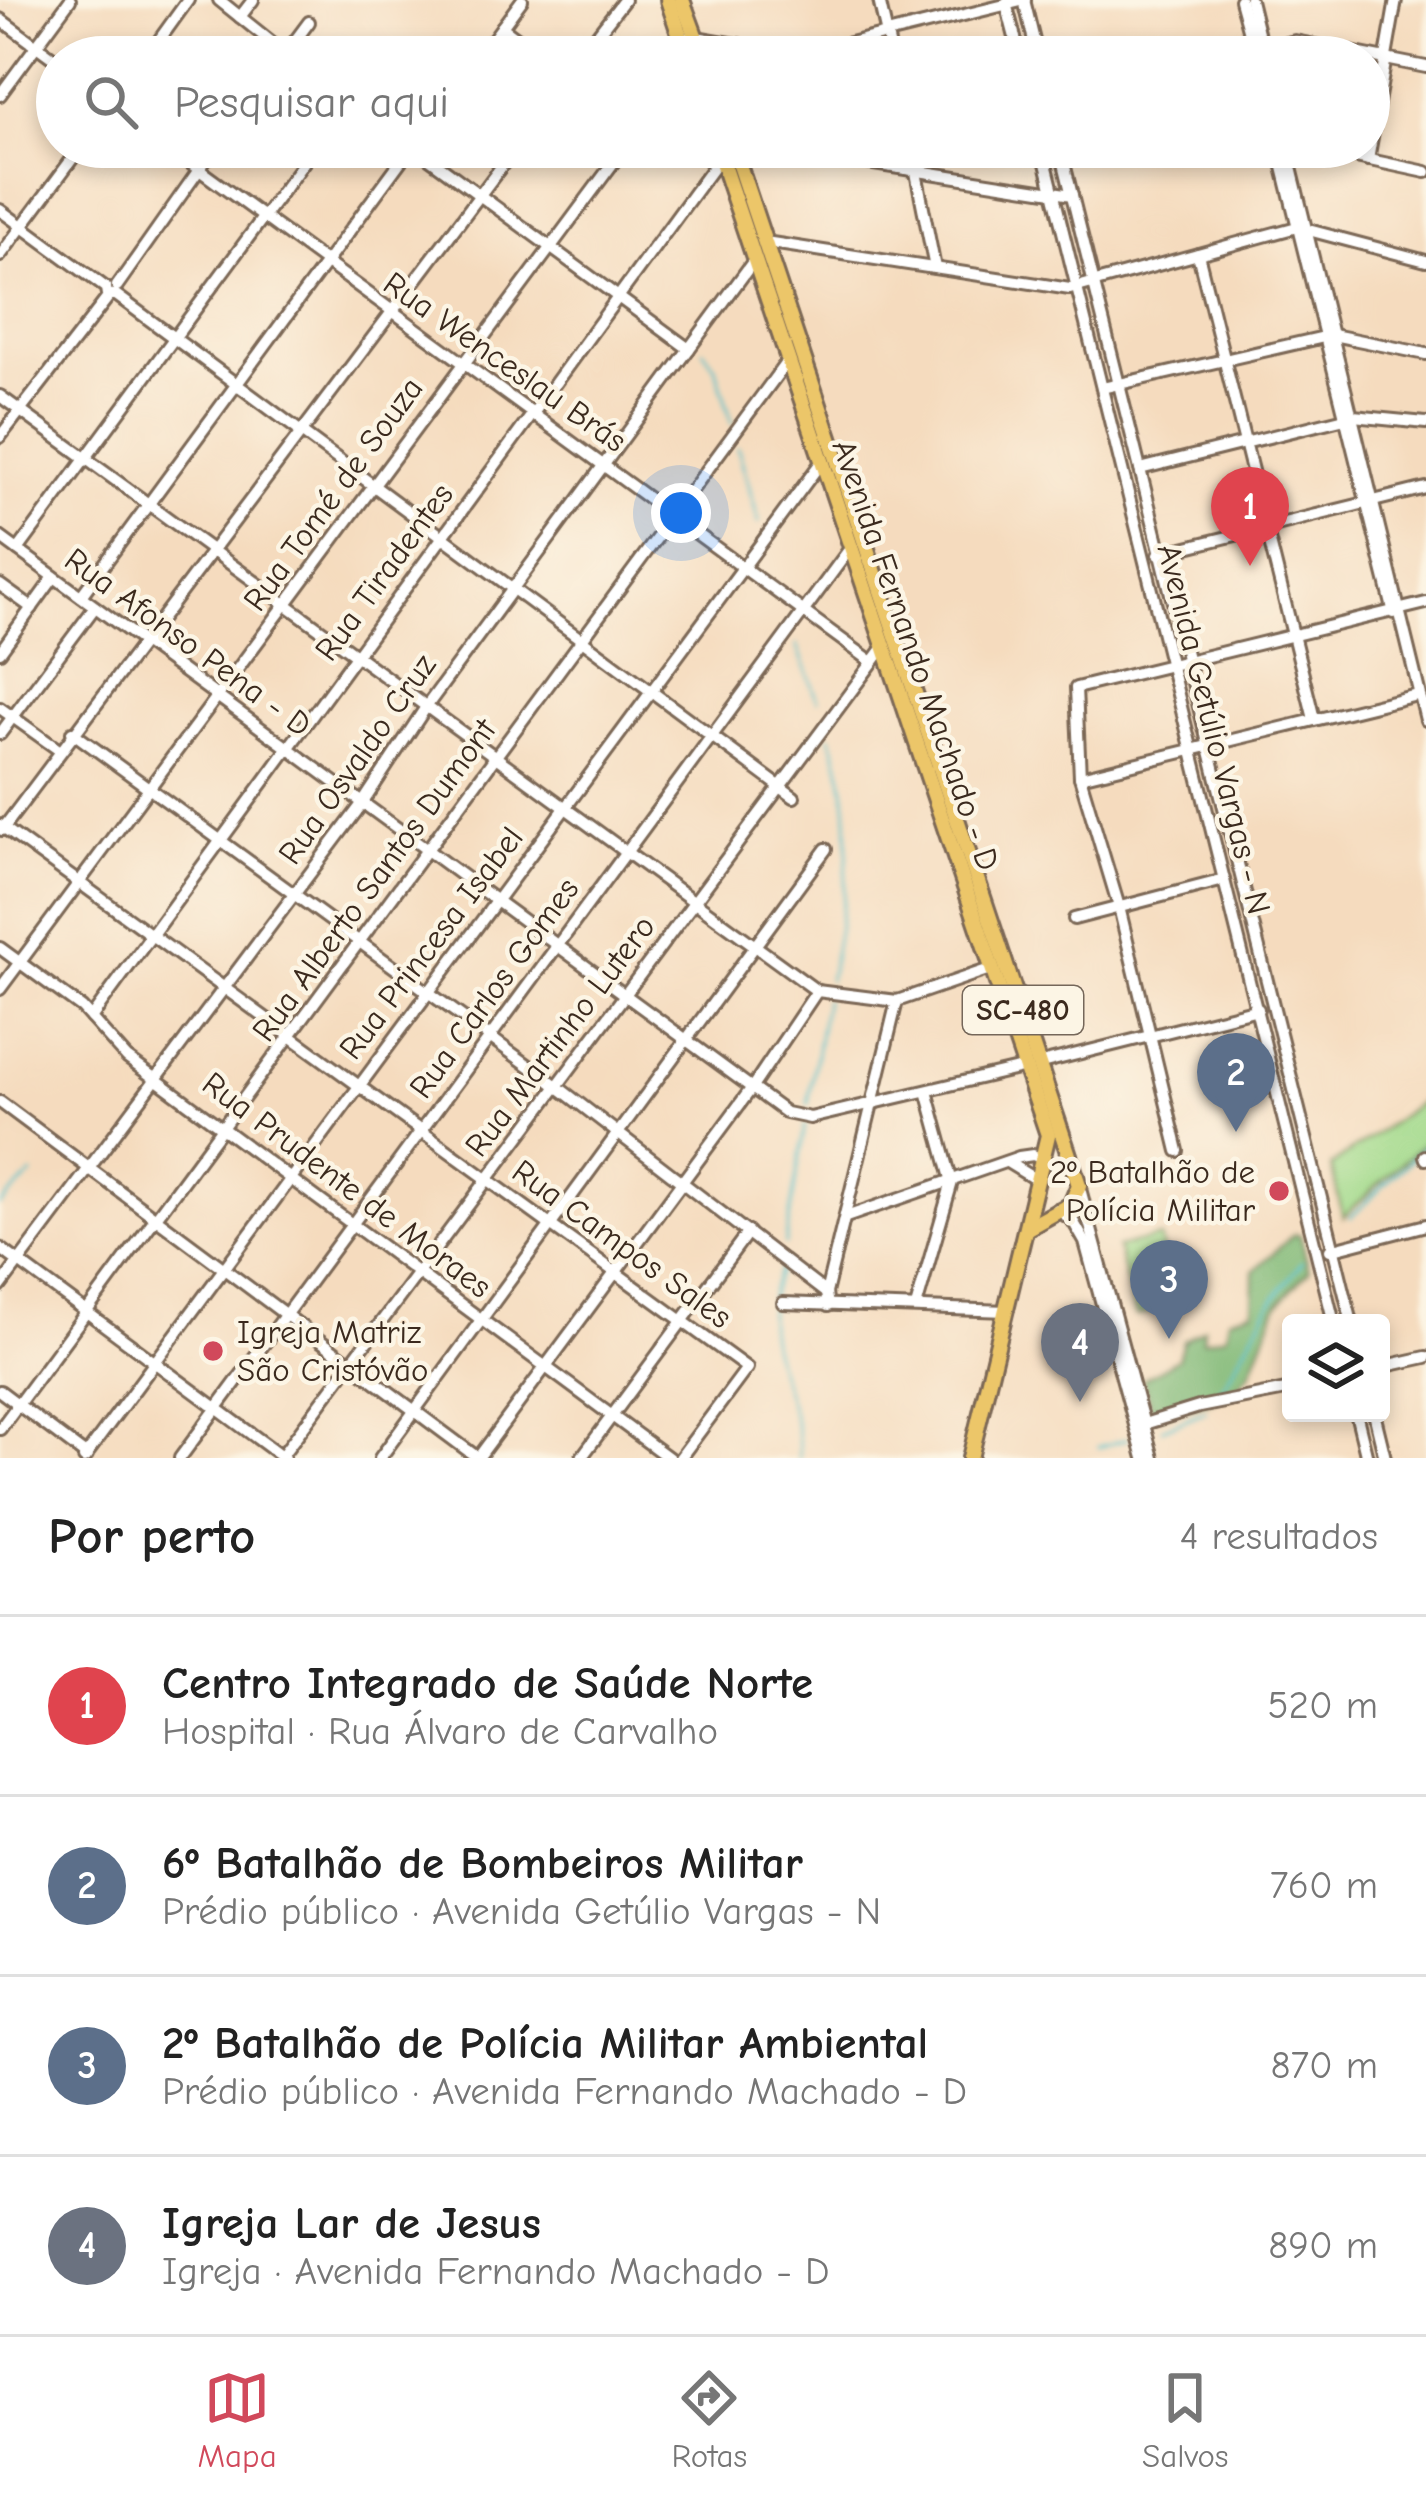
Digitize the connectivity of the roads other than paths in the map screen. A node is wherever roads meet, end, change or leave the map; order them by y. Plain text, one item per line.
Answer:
1 (70, 0) edge
2 (188, 0) edge
3 (219, 0) edge
4 (253, 0) edge
5 (522, 0) edge
6 (624, 0) edge
7 (668, 0) edge
8 (682, 0) edge
9 (879, 0) edge
10 (1024, 0) edge
11 (1240, 0) edge
12 (1250, 0) edge
13 (1396, 0) edge
14 (1006, 2) edge
15 (240, 17) junction
16 (0, 19) edge
17 (309, 22) dead end
18 (502, 27) junction
19 (886, 34) junction
20 (43, 36) edge
21 (162, 36) edge
22 (262, 36) edge
23 (300, 36) edge
24 (495, 36) edge
25 (514, 36) edge
26 (596, 36) edge
27 (687, 36) edge
28 (688, 36) edge
29 (879, 36) edge
30 (1015, 36) edge
31 (1033, 36) edge
32 (1253, 36) edge
33 (1256, 36) edge
34 (1389, 36) edge
35 (36, 46) joint
36 (1390, 60) edge
37 (1426, 67) edge
38 (0, 95) edge
39 (1390, 165) edge
40 (65, 168) edge
41 (193, 168) edge
42 (199, 168) edge
43 (300, 168) edge
44 (398, 168) edge
45 (443, 168) edge
46 (500, 168) edge
47 (609, 168) edge
48 (712, 168) edge
49 (730, 168) edge
50 (733, 168) edge
51 (897, 168) edge
52 (915, 168) edge
53 (1047, 168) edge
54 (1065, 168) edge
55 (1288, 168) edge
56 (197, 171) junction
57 (916, 171) junction
58 (1426, 172) edge
59 (1053, 193) junction
60 (481, 194) junction
61 (1072, 195) junction
62 (0, 210) edge
63 (263, 218) junction
64 (22, 226) junction
65 (1303, 230) junction
66 (765, 242) junction
67 (551, 247) junction
68 (1198, 254) junction
69 (0, 256) edge
70 (754, 259) junction
71 (1426, 260) edge
72 (326, 267) junction
73 (935, 268) junction
74 (1094, 283) junction
75 (1077, 287) junction
76 (112, 291) junction
77 (620, 298) junction
78 (390, 315) junction
79 (1329, 336) junction
80 (174, 338) junction
81 (689, 349) junction
82 (1426, 354) edge
83 (788, 360) junction
84 (1225, 360) junction
85 (461, 364) junction
86 (1119, 383) junction
87 (238, 386) junction
88 (1102, 388) junction
89 (0, 396) edge
90 (19, 410) junction
91 (535, 413) junction
92 (1349, 417) junction
93 (1426, 423) edge
94 (302, 433) junction
95 (0, 437) edge
96 (1248, 442) junction
97 (86, 457) junction
98 (822, 461) junction
99 (604, 464) junction
100 (1140, 469) junction
101 (374, 486) junction
102 (1426, 488) edge
103 (835, 497) junction
104 (150, 502) junction
105 (1370, 502) junction
106 (676, 518) junction
107 (859, 521) junction
108 (1268, 527) junction
109 (0, 537) edge
110 (443, 537) junction
111 (850, 548) junction
112 (18, 550) junction
113 (214, 550) junction
114 (1161, 553) junction
115 (1144, 557) junction
116 (744, 568) junction
117 (54, 577) junction
118 (0, 585) edge
119 (513, 589) junction
120 (81, 596) junction
121 (1426, 603) edge
122 (287, 604) junction
123 (95, 607) junction
124 (32, 608) junction
125 (803, 611) junction
126 (1398, 613) junction
127 (1295, 635) junction
128 (584, 641) junction
129 (143, 642) junction
130 (891, 644) junction
131 (1, 648) edge
132 (356, 655) junction
133 (871, 661) junction
134 (1187, 661) junction
135 (1171, 665) junction
136 (652, 692) junction
137 (1417, 695) junction
138 (218, 697) junction
139 (426, 707) junction
140 (0, 708) edge
141 (13, 718) junction
142 (1314, 719) junction
143 (1426, 720) edge
144 (72, 733) junction
145 (0, 734) edge
146 (712, 736) junction
147 (1208, 746) junction
148 (935, 747) junction
149 (287, 748) junction
150 (59, 750) junction
151 (1191, 750) junction
152 (919, 751) junction
153 (497, 759) junction
154 (1080, 778) junction
155 (779, 785) junction
156 (150, 790) junction
157 (794, 796) dead end
158 (362, 804) junction
159 (565, 809) junction
160 (1, 828) edge
161 (221, 838) junction
162 (826, 849) dead end
163 (428, 852) junction
164 (625, 854) junction
165 (1224, 880) junction
166 (81, 883) junction
167 (294, 892) junction
168 (496, 902) junction
169 (692, 903) junction
170 (1119, 907) junction
171 (1074, 919) dead end
172 (150, 934) junction
173 (362, 943) junction
174 (556, 946) junction
175 (0, 948) edge
176 (754, 950) junction
177 (21, 964) junction
178 (1000, 966) junction
179 (225, 986) junction
180 (0, 989) edge
181 (817, 992) junction
182 (425, 993) junction
183 (623, 995) junction
184 (897, 1000) junction
185 (1273, 1005) junction
186 (1256, 1009) junction
187 (91, 1018) junction
188 (1150, 1036) junction
189 (293, 1037) junction
190 (490, 1040) junction
191 (687, 1042) junction
192 (1033, 1065) junction
193 (157, 1077) junction
194 (556, 1086) junction
195 (357, 1088) junction
196 (752, 1089) junction
197 (927, 1091) junction
198 (0, 1102) edge
199 (1297, 1103) junction
200 (873, 1104) junction
201 (1280, 1107) junction
202 (224, 1128) junction
203 (1303, 1128) junction
204 (1286, 1132) junction
205 (617, 1134) junction
206 (422, 1135) junction
207 (1178, 1151) dead end
208 (1006, 1162) junction
209 (1050, 1163) junction
210 (89, 1168) junction
211 (290, 1179) junction
212 (487, 1179) junction
213 (952, 1182) junction
214 (1078, 1182) junction
215 (683, 1183) junction
216 (1037, 1185) junction
217 (1058, 1208) junction
218 (846, 1217) junction
219 (156, 1219) junction
220 (355, 1224) junction
221 (1426, 1225) edge
222 (551, 1226) junction
223 (1328, 1227) junction
224 (1026, 1228) junction
225 (1311, 1231) junction
226 (748, 1232) junction
227 (0, 1248) edge
228 (1333, 1249) junction
229 (1316, 1253) junction
230 (19, 1262) junction
231 (220, 1270) junction
232 (417, 1273) junction
233 (616, 1273) junction
234 (1101, 1278) junction
235 (0, 1287) edge
236 (827, 1299) junction
237 (783, 1304) dead end
238 (916, 1306) junction
239 (1007, 1311) junction
240 (86, 1314) junction
241 (1332, 1314) edge
242 (1350, 1314) edge
243 (285, 1317) junction
244 (482, 1320) junction
245 (682, 1322) junction
246 (1426, 1357) edge
247 (350, 1363) junction
248 (154, 1364) junction
249 (1390, 1365) edge
250 (546, 1367) junction
251 (0, 1391) edge
252 (1282, 1391) edge
253 (18, 1405) junction
254 (215, 1409) junction
255 (415, 1411) junction
256 (612, 1416) junction
257 (1358, 1422) edge
258 (1376, 1422) edge
259 (1144, 1424) junction
260 (0, 1429) edge
261 (1379, 1434) junction
262 (1363, 1439) junction
263 (86, 1457) edge
264 (282, 1457) edge
265 (180, 1458) edge
266 (380, 1458) edge
267 (478, 1458) edge
268 (581, 1458) edge
269 (669, 1458) edge
270 (680, 1458) edge
271 (970, 1458) edge
272 (1148, 1458) edge
273 (1367, 1458) edge
274 (1385, 1458) edge

1 - 20 street
2 - 21 street
3 - 15 street
4 - 15 street
5 - 18 street
6 - 26 street
7 - 27 main road
8 - 28 main road
9 - 19 street
10 - 14 street
10 - 31 street
11 - 32 street
12 - 33 street
13 - 34 street
14 - 19 street
14 - 30 street
15 - 22 street
16 - 35 street
17 - 23 street
18 - 24 street
18 - 25 street
19 - 29 street
35 - 38 street
36 - 37 street
39 - 58 street
40 - 64 street
41 - 56 street, Rua Wenceslau Brás
42 - 56 street
43 - 63 street
44 - 72 street
45 - 60 street
46 - 60 street
47 - 67 street, Rua Tomé de Souza
48 - 77 street, Rua Tiradentes
49 - 70 main road, Avenida Fernando Machado - D
50 - 66 main road, Avenida Fernando Machado - D
51 - 57 street
52 - 57 street
53 - 59 street, Avenida Getúlio Vargas - N
54 - 61 street, Avenida Getúlio Vargas - N
55 - 65 street
56 - 63 street, Rua Wenceslau Brás
56 - 76 street
57 - 59 street
57 - 73 street
59 - 61 street
59 - 75 street, Avenida Getúlio Vargas - N
60 - 67 street
60 - 78 street
61 - 74 street, Avenida Getúlio Vargas - N
62 - 64 street
63 - 72 street, Rua Wenceslau Brás
63 - 80 street
64 - 69 street
64 - 76 street
65 - 68 street
65 - 71 street
65 - 79 street
66 - 73 street
66 - 107 main road, Avenida Fernando Machado - D
67 - 77 street
67 - 85 street, Rua Tomé de Souza
68 - 74 street
68 - 84 street
70 - 81 street, Rua Osvaldo Cruz
70 - 83 main road, Avenida Fernando Machado - D
72 - 78 street, Rua Wenceslau Brás
72 - 87 street
73 - 75 street
74 - 75 street
74 - 86 street, Avenida Getúlio Vargas - N
75 - 88 street, Avenida Getúlio Vargas - N
76 - 80 street
76 - 90 street
77 - 81 street
77 - 91 street, Rua Tiradentes
78 - 85 street, Rua Wenceslau Brás
78 - 94 street
79 - 82 street
79 - 84 street
79 - 92 street
80 - 87 street
80 - 97 street
81 - 99 street, Rua Osvaldo Cruz
83 - 98 main road, Avenida Fernando Machado - D
83 - 106 street, Rua Alberto Santos Dumont
84 - 86 street
84 - 96 street
85 - 91 street, Rua Wenceslau Brás
85 - 101 street, Rua Tomé de Souza
86 - 88 street
86 - 100 street, Avenida Getúlio Vargas - N
87 - 94 street
87 - 104 street
88 - 115 street, Avenida Getúlio Vargas - N
89 - 90 street
90 - 95 street
90 - 97 street
91 - 99 street, Rua Wenceslau Brás
91 - 110 street, Rua Tiradentes
92 - 93 street
92 - 96 street
92 - 105 street
94 - 101 street
94 - 113 street
96 - 100 street
96 - 108 street
97 - 104 street
97 - 112 street
98 - 103 main road, Avenida Fernando Machado - D
98 - 116 street, Rua Princesa Isabel
99 - 106 street, Rua Wenceslau Brás
99 - 119 street, Rua Osvaldo Cruz
100 - 114 street, Avenida Getúlio Vargas - N
101 - 110 street
101 - 122 street, Rua Tomé de Souza
102 - 105 street
103 - 107 main road
103 - 111 main road, Avenida Fernando Machado - D
104 - 113 street
104 - 120 street
105 - 108 street
105 - 126 street
106 - 116 street, Rua Wenceslau Brás
106 - 128 street, Rua Alberto Santos Dumont
107 - 130 main road, Avenida Fernando Machado - D
108 - 114 street
108 - 127 street
109 - 112 street, Rua Afonso Pena - D
110 - 119 street
110 - 132 street, Rua Tiradentes
111 - 125 street, Rua Carlos Gomes
111 - 130 main road, Avenida Fernando Machado - D
112 - 117 street, Rua Afonso Pena - D
113 - 122 street
113 - 129 street
114 - 115 street
114 - 134 street, Avenida Getúlio Vargas - N
115 - 135 street, Avenida Getúlio Vargas - N
116 - 125 street, Rua Wenceslau Brás
116 - 136 street, Rua Princesa Isabel
117 - 120 street, Rua Afonso Pena - D
117 - 124 street
118 - 124 street
119 - 128 street
119 - 139 street, Rua Osvaldo Cruz
120 - 123 street, Rua Afonso Pena - D
121 - 126 street
122 - 132 street
122 - 138 street, Rua Tomé de Souza
123 - 129 street, Rua Afonso Pena - D
123 - 141 street
124 - 131 street
125 - 133 street, Rua Wenceslau Brás
125 - 146 street, Rua Carlos Gomes
126 - 127 street
126 - 137 street
127 - 134 street
127 - 142 street
128 - 136 street
128 - 153 street, Rua Alberto Santos Dumont
129 - 138 street, Rua Afonso Pena - D
129 - 144 street
130 - 133 street, Rua Martinho Lutero
130 - 148 main road, Avenida Fernando Machado - D
130 - 152 main road, Avenida Fernando Machado - D
132 - 139 street
132 - 149 street, Rua Tiradentes
133 - 155 street, Rua Martinho Lutero
134 - 135 street
134 - 147 street, Avenida Getúlio Vargas - N
135 - 151 street, Avenida Getúlio Vargas - N
135 - 154 street
136 - 146 street
136 - 159 street, Rua Princesa Isabel
137 - 142 street
137 - 143 street
138 - 149 street, Rua Afonso Pena - D
138 - 156 street, Rua Tomé de Souza
139 - 153 street
139 - 158 street, Rua Osvaldo Cruz
140 - 141 street
141 - 145 street
141 - 150 street
142 - 147 street
144 - 150 street
144 - 156 street
146 - 155 street
146 - 164 street, Rua Carlos Gomes
147 - 151 street
147 - 185 street, Avenida Getúlio Vargas - N
148 - 152 main road
148 - 178 main road, Avenida Fernando Machado - D / SC-480
149 - 158 street, Rua Afonso Pena - D
149 - 161 street, Rua Tiradentes
150 - 160 street
151 - 154 street
151 - 165 street, Avenida Getúlio Vargas - N
152 - 178 main road, Avenida Fernando Machado - D
153 - 159 street
153 - 163 street, Rua Alberto Santos Dumont
154 - 170 street
155 - 157 street
155 - 169 street, Rua Martinho Lutero
156 - 161 street
156 - 166 street, Rua Tomé de Souza
158 - 163 street, Rua Afonso Pena - D
158 - 167 street, Rua Osvaldo Cruz
159 - 164 street
159 - 168 street, Rua Princesa Isabel
160 - 166 street, Rua Campos Sales
161 - 167 street
161 - 172 street, Rua Tiradentes
162 - 176 street
163 - 168 street, Rua Afonso Pena - D
163 - 173 street, Rua Alberto Santos Dumont
164 - 169 street
164 - 174 street, Rua Carlos Gomes
165 - 170 street
165 - 186 street, Avenida Getúlio Vargas - N
166 - 172 street, Rua Campos Sales
166 - 177 street, Rua Tomé de Souza
167 - 173 street
167 - 179 street, Rua Osvaldo Cruz
168 - 174 street, Rua Afonso Pena - D
168 - 182 street, Rua Princesa Isabel
169 - 176 street
169 - 183 street, Rua Martinho Lutero
170 - 171 street
170 - 188 street
172 - 179 street, Rua Campos Sales
172 - 187 street, Rua Tiradentes
173 - 182 street
173 - 189 street, Rua Alberto Santos Dumont
174 - 183 street, Rua Afonso Pena - D
174 - 190 street, Rua Carlos Gomes
175 - 177 street, Rua Prudente de Moraes
176 - 181 street
176 - 191 street
177 - 180 street, Rua Tomé de Souza
177 - 187 street, Rua Prudente de Moraes
178 - 184 street
178 - 192 main road, Avenida Fernando Machado - D / SC-480
179 - 189 street, Rua Campos Sales
179 - 193 street, Rua Osvaldo Cruz
181 - 184 street
181 - 196 street
182 - 190 street
182 - 195 street, Rua Princesa Isabel
183 - 191 street, Rua Afonso Pena - D
183 - 194 street, Rua Martinho Lutero
184 - 200 street
185 - 186 street, Rua Afonso Pena - D
185 - 199 street, Avenida Getúlio Vargas - N
186 - 188 street, Rua Afonso Pena - D
186 - 201 street, Avenida Getúlio Vargas - N
187 - 193 street, Rua Prudente de Moraes
188 - 192 street, Rua Afonso Pena - D
188 - 207 street
189 - 195 street, Rua Campos Sales
189 - 202 street, Rua Alberto Santos Dumont
190 - 194 street
190 - 206 street, Rua Carlos Gomes
191 - 196 street, Rua Afonso Pena - D
191 - 205 street
192 - 197 street, Rua Afonso Pena - D
192 - 209 main road, Avenida Fernando Machado - D
192 - 214 main road, Avenida Fernando Machado - D / SC-480
193 - 202 street, Rua Prudente de Moraes
193 - 210 street, Rua Osvaldo Cruz
194 - 205 street
194 - 212 street, Rua Martinho Lutero
195 - 206 street, Rua Campos Sales
195 - 211 street, Rua Princesa Isabel
196 - 200 street, Rua Afonso Pena - D
196 - 215 street
197 - 200 street, Rua Afonso Pena - D
197 - 213 street
198 - 210 street
199 - 201 street
199 - 203 street, Avenida Getúlio Vargas - N
200 - 218 street
201 - 204 street, Avenida Getúlio Vargas - N
202 - 211 street, Rua Prudente de Moraes
202 - 219 street, Rua Alberto Santos Dumont
203 - 204 street
203 - 223 street, Avenida Getúlio Vargas - N
204 - 225 street, Avenida Getúlio Vargas - N
205 - 215 street
205 - 222 street
206 - 212 street, Rua Campos Sales
206 - 220 street, Rua Carlos Gomes
208 - 209 street
208 - 213 street
208 - 216 street
209 - 214 main road
209 - 216 main road, Avenida Fernando Machado - D
210 - 219 street
210 - 230 street, Rua Osvaldo Cruz
211 - 220 street, Rua Prudente de Moraes
211 - 231 street, Rua Princesa Isabel
212 - 222 street, Rua Campos Sales
212 - 232 street, Rua Martinho Lutero
213 - 218 street
213 - 238 street
214 - 217 main road
214 - 234 street, Avenida Fernando Machado - D
215 - 226 street
215 - 233 street
216 - 217 main road
216 - 224 main road, Avenida Fernando Machado - D
217 - 224 main road
217 - 234 street, Avenida Fernando Machado - D
218 - 236 street
219 - 231 street
219 - 240 street, Rua Alberto Santos Dumont
220 - 232 street, Rua Prudente de Moraes
220 - 243 street, Rua Carlos Gomes
221 - 228 street
222 - 233 street, Rua Campos Sales
222 - 244 street
223 - 225 street
223 - 228 street, Avenida Getúlio Vargas - N
224 - 239 main road, Avenida Fernando Machado - D
225 - 229 street, Avenida Getúlio Vargas - N
226 - 236 street
226 - 245 street
227 - 230 street
228 - 229 street
228 - 242 street, Avenida Getúlio Vargas - N
229 - 241 street, Avenida Getúlio Vargas - N
230 - 235 street, Rua Osvaldo Cruz
230 - 240 street
231 - 243 street
231 - 248 street, Rua Princesa Isabel
232 - 244 street, Rua Prudente de Moraes
232 - 247 street, Rua Martinho Lutero
233 - 245 street, Rua Campos Sales
233 - 250 street
234 - 259 street, Avenida Fernando Machado - D
234 - 272 street, Avenida Fernando Machado - D
236 - 237 street
236 - 238 street
238 - 239 street
239 - 271 main road, Avenida Fernando Machado - D
240 - 248 street
240 - 253 street, Rua Alberto Santos Dumont
243 - 247 street
243 - 254 street, Rua Carlos Gomes
244 - 250 street, Rua Prudente de Moraes
244 - 255 street
245 - 256 street
245 - 270 street, Rua Campos Sales
246 - 249 street
247 - 255 street
247 - 264 street, Rua Martinho Lutero
248 - 254 street
248 - 263 street, Rua Princesa Isabel
250 - 256 street, Rua Prudente de Moraes
250 - 267 street
251 - 253 street
252 - 259 street
253 - 260 street, Rua Alberto Santos Dumont
253 - 263 street
254 - 264 street
254 - 265 street, Rua Carlos Gomes
255 - 266 street
255 - 267 street
256 - 268 street
256 - 269 street, Rua Prudente de Moraes
257 - 262 street
258 - 261 street
259 - 272 street, Avenida Fernando Machado - D
261 - 262 street
261 - 274 street
262 - 273 street

